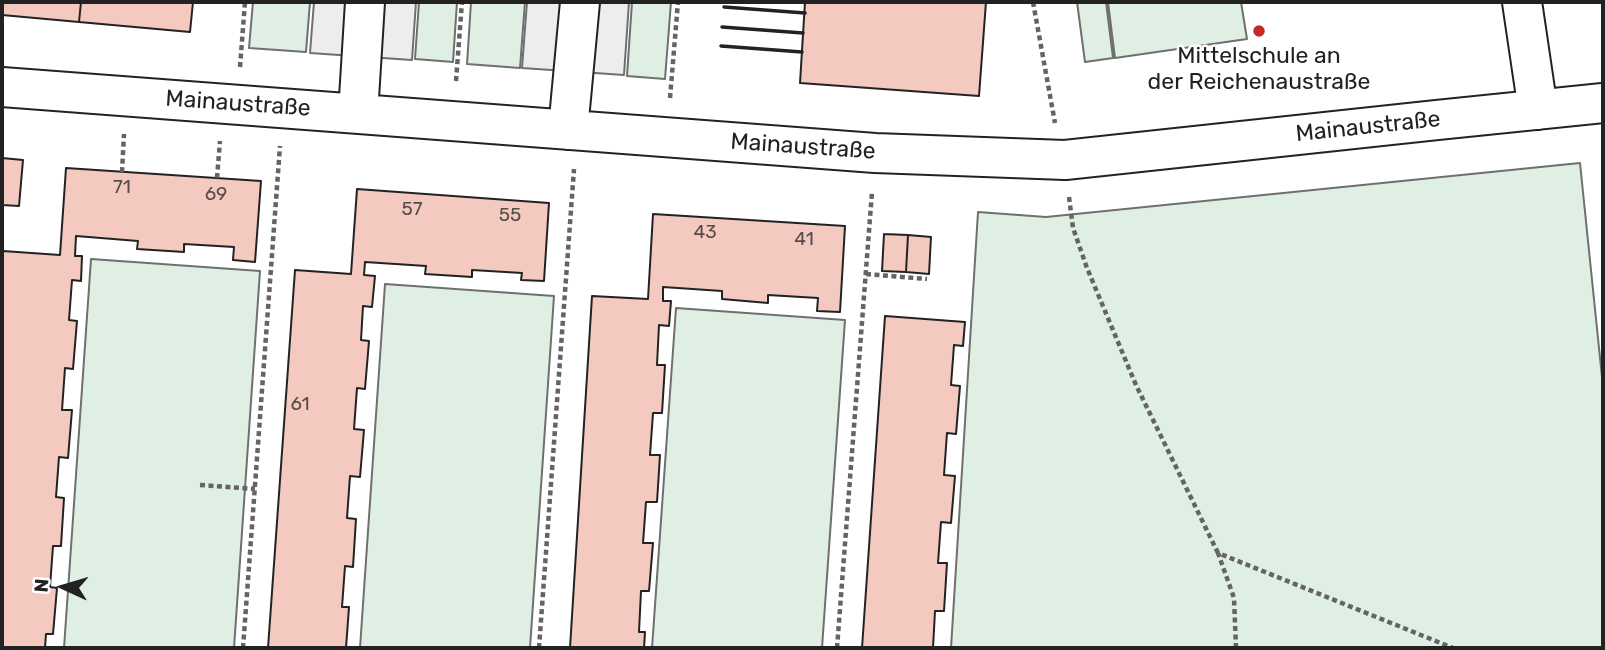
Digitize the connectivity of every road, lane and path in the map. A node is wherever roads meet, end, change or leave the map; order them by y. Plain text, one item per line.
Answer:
1 (245, 2) edge
2 (365, 2) edge
3 (462, 2) edge
4 (580, 2) edge
5 (678, 2) edge
6 (1032, 2) edge
7 (1522, 2) edge
8 (2, 87) edge
9 (1603, 103) edge
10 (237, 104) junction
11 (283, 108) junction
12 (1538, 110) junction
13 (358, 114) junction
14 (453, 121) junction
15 (572, 130) junction
16 (667, 137) junction
17 (875, 153) junction
18 (1065, 160) junction
19 (866, 274) junction
20 (927, 279) dead end
21 (200, 485) dead end
22 (255, 489) junction
23 (1218, 553) junction
24 (243, 648) edge
25 (539, 648) edge
26 (837, 648) edge
27 (1236, 648) edge
28 (1453, 648) edge

1 - 10 path
2 - 13 street
3 - 14 path
4 - 15 street
5 - 16 path
6 - 18 path
7 - 12 street
8 - 10 street, Mainaustraße
9 - 12 street, Mainaustraße
10 - 11 street, Mainaustraße
11 - 13 street, Mainaustraße
11 - 22 path
12 - 18 street, Mainaustraße
13 - 14 street, Mainaustraße
14 - 15 street, Mainaustraße
15 - 16 street, Mainaustraße
15 - 25 path
16 - 17 street, Mainaustraße
17 - 18 street, Mainaustraße
17 - 19 path
18 - 23 path
19 - 20 path
19 - 26 path
21 - 22 path
22 - 24 path
23 - 27 path
23 - 28 path

